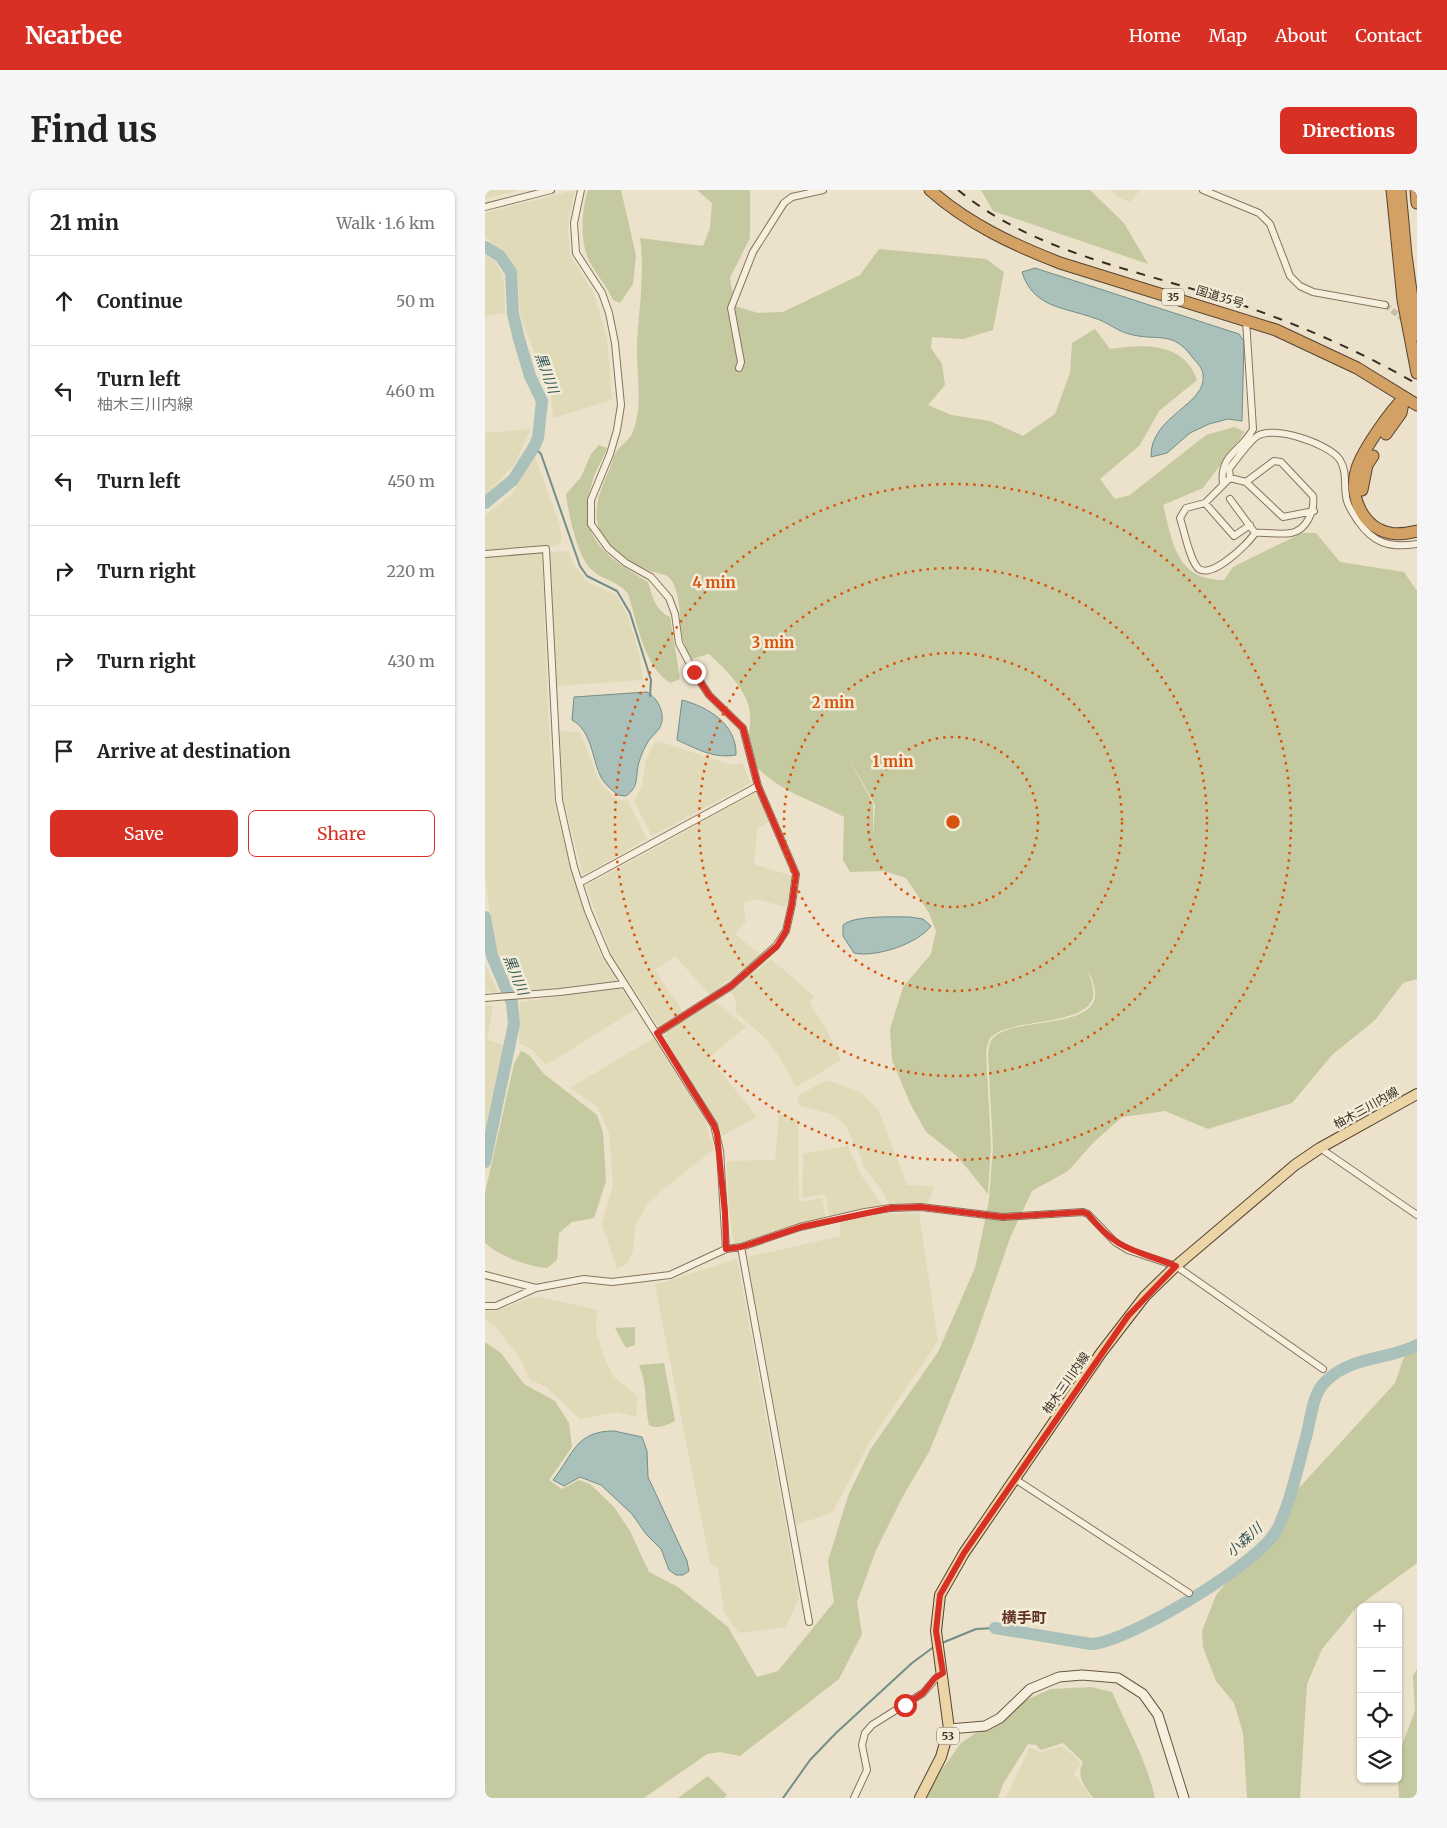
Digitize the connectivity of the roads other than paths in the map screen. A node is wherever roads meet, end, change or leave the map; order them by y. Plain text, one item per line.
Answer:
1 (551, 190) edge
2 (581, 190) edge
3 (823, 190) edge
4 (931, 190) edge
5 (1203, 190) edge
6 (1392, 190) edge
7 (1400, 190) edge
8 (1416, 190) edge
9 (1417, 203) edge
10 (485, 207) edge
11 (1385, 305) tunnel mouth
12 (1246, 320) junction
13 (1417, 336) edge
14 (739, 368) dead end
15 (1417, 373) edge
16 (1404, 398) junction
17 (1417, 405) edge
18 (1230, 478) junction
19 (1247, 482) junction
20 (1223, 484) junction
21 (1230, 499) dead end
22 (1205, 503) junction
23 (1313, 510) junction
24 (1417, 524) edge
25 (1250, 525) junction
26 (1417, 531) edge
27 (1255, 533) junction
28 (1417, 544) edge
29 (485, 554) edge
30 (758, 786) junction
31 (581, 882) junction
32 (624, 984) junction
33 (485, 998) edge
34 (657, 1033) junction
35 (1417, 1094) edge
36 (1320, 1148) junction
37 (1417, 1216) edge
38 (741, 1247) junction
39 (726, 1249) junction
40 (1176, 1266) junction
41 (485, 1275) edge
42 (536, 1288) junction
43 (485, 1306) edge
44 (1323, 1369) dead end
45 (1015, 1479) junction
46 (1189, 1592) dead end
47 (809, 1622) dead end
48 (942, 1671) junction
49 (949, 1729) junction
50 (854, 1798) edge
51 (920, 1798) edge
52 (1184, 1798) edge

1 - 10 street
2 - 30 street
3 - 14 street
4 - 12 highway, 国道35号 / 35
5 - 11 street
6 - 15 highway
7 - 13 highway
8 - 9 highway
12 - 16 highway, 国道35号 / 35
12 - 20 street
16 - 17 highway, 国道35号 / 35
16 - 24 highway
16 - 26 highway
18 - 19 street
18 - 20 street
18 - 28 street
19 - 23 street
19 - 23 street
20 - 22 street
21 - 25 street
22 - 25 street
22 - 27 street
23 - 27 street
25 - 27 street
29 - 31 street
30 - 31 street
30 - 34 street
31 - 32 street
32 - 33 street
32 - 34 street
34 - 39 street
35 - 36 main road, 柚木三川内線 / 53
36 - 37 street
36 - 40 main road, 柚木三川内線 / 53
38 - 39 street
38 - 40 street
38 - 47 street
39 - 42 street
40 - 44 street
40 - 45 main road, 柚木三川内線 / 53
41 - 42 street
42 - 43 street
45 - 46 street
45 - 48 main road, 柚木三川内線 / 53
48 - 49 main road, 柚木三川内線 / 53
48 - 50 street
49 - 51 main road, 柚木三川内線 / 53
49 - 52 street

